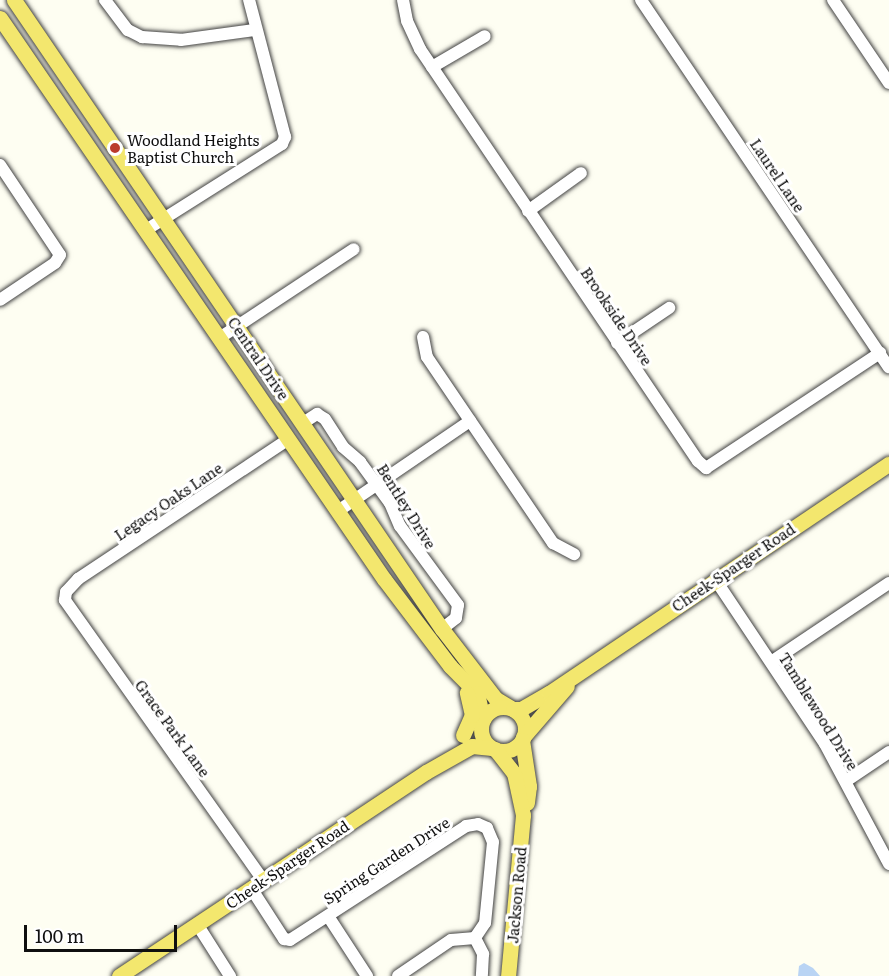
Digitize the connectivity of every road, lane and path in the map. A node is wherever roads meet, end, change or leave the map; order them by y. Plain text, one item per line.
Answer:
1 (14, 0) edge
2 (105, 0) edge
3 (249, 0) edge
4 (403, 0) edge
5 (641, 0) edge
6 (833, 0) edge
7 (0, 18) edge
8 (254, 30) junction
9 (485, 36) dead end
10 (889, 57) edge
11 (877, 65) junction
12 (432, 67) junction
13 (889, 83) edge
14 (0, 165) edge
15 (581, 173) dead end
16 (528, 211) junction
17 (164, 218) junction
18 (146, 230) junction
19 (354, 249) dead end
20 (0, 300) edge
21 (669, 308) dead end
22 (238, 326) junction
23 (423, 337) dead end
24 (221, 338) junction
25 (618, 343) junction
26 (880, 353) junction
27 (889, 367) edge
28 (470, 421) junction
29 (303, 423) junction
30 (289, 439) junction
31 (889, 464) edge
32 (377, 484) junction
33 (354, 500) junction
34 (338, 511) junction
35 (574, 554) dead end
36 (715, 579) junction
37 (889, 583) edge
38 (66, 592) joint
39 (442, 629) junction
40 (771, 662) junction
41 (450, 666) junction
42 (578, 672) junction
43 (512, 709) junction
44 (483, 719) junction
45 (463, 735) junction
46 (522, 739) junction
47 (494, 748) junction
48 (889, 753) edge
49 (426, 772) junction
50 (846, 781) junction
51 (523, 815) junction
52 (889, 864) edge
53 (257, 884) junction
54 (328, 916) junction
55 (197, 924) junction
56 (475, 938) junction
57 (119, 976) edge
58 (230, 976) edge
59 (368, 976) edge
60 (398, 976) edge
61 (482, 976) edge
62 (508, 976) edge

1 - 17 main road, Central Drive
2 - 8 street
3 - 8 street
4 - 12 street, Brookside Drive
5 - 26 street, Laurel Lane
6 - 11 street
7 - 18 main road, Central Drive
8 - 17 street
9 - 12 street
10 - 11 street
11 - 13 street
12 - 16 street, Brookside Drive
14 - 20 street
15 - 16 street
16 - 25 street, Brookside Drive
17 - 18 street
17 - 22 main road, Central Drive
18 - 24 main road, Central Drive
19 - 22 street
21 - 25 street
22 - 24 street
22 - 29 main road, Central Drive
23 - 28 street
24 - 30 main road, Central Drive
25 - 26 street, Brookside Drive
26 - 27 street, Laurel Lane
28 - 32 street
28 - 35 street
29 - 32 street, Bentley Drive
29 - 33 main road, Central Drive
30 - 34 main road, Central Drive
30 - 38 street, Legacy Oaks Lane
31 - 36 main road, Cheek-Sparger Road
32 - 33 street
32 - 39 street, Bentley Drive
33 - 34 street
33 - 39 main road, Central Drive
34 - 41 main road, Central Drive
36 - 40 street, Tamblewood Drive
36 - 42 main road, Cheek-Sparger Road
37 - 40 street
38 - 53 street, Grace Park Lane
39 - 43 main road, Central Drive
40 - 50 street, Tamblewood Drive
41 - 44 main road, Central Drive
41 - 45 main road
42 - 43 main road, Cheek-Sparger Road
42 - 46 main road, Cheek-Sparger Road
43 - 44 main road
43 - 46 main road
44 - 45 main road, Cheek-Sparger Road
44 - 47 main road
45 - 49 main road, Cheek-Sparger Road
46 - 47 main road
46 - 51 main road, Jackson Road
47 - 49 main road, Cheek-Sparger Road
47 - 51 main road, Jackson Road
48 - 50 street
49 - 53 main road, Cheek-Sparger Road
50 - 52 street, Tamblewood Drive
51 - 62 main road, Jackson Road
53 - 54 street, Spring Garden Drive
53 - 55 main road, Cheek-Sparger Road
54 - 56 street, Spring Garden Drive
54 - 59 street
55 - 57 main road, Cheek-Sparger Road
55 - 58 street
56 - 60 street
56 - 61 street

